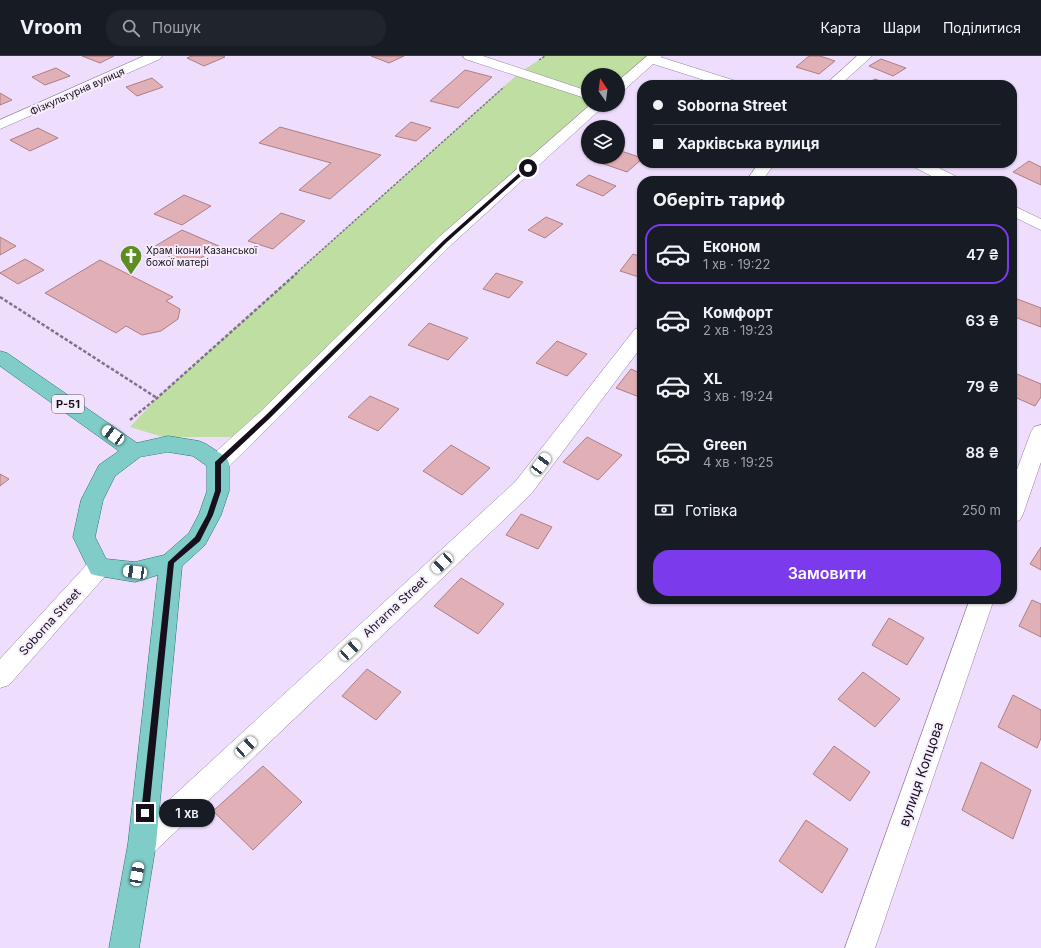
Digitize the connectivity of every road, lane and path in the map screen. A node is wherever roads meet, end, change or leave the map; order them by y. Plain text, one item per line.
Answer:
1 (155, 56) edge
2 (470, 56) edge
3 (865, 56) edge
4 (654, 58) edge
5 (519, 73) junction
6 (719, 80) edge
7 (838, 80) edge
8 (625, 82) edge
9 (581, 93) edge
10 (590, 112) edge
11 (0, 125) edge
12 (927, 168) edge
13 (943, 176) edge
14 (1017, 213) edge
15 (1041, 225) edge
16 (0, 297) edge
17 (637, 340) edge
18 (0, 357) edge
19 (157, 398) junction
20 (1041, 432) edge
21 (113, 435) junction
22 (134, 451) junction
23 (218, 463) junction
24 (1017, 500) edge
25 (171, 562) junction
26 (99, 567) junction
27 (980, 604) edge
28 (0, 677) edge
29 (142, 844) junction
30 (124, 948) edge
31 (860, 948) edge

1 - 11 street, Фізкультурна вулиця
2 - 5 street
3 - 7 street
4 - 6 street
4 - 8 street
5 - 9 street
5 - 19 path
10 - 23 street
12 - 13 street
14 - 15 street
16 - 19 path
17 - 29 street, Ahrarna Street
18 - 21 main road, Р-51
19 - 21 path
20 - 24 street
21 - 22 main road, Р-51
22 - 23 main road
22 - 26 main road
23 - 25 main road
25 - 26 main road
25 - 29 main road
26 - 28 street, Soborna Street
27 - 31 street, вулиця Копцова
29 - 30 main road

